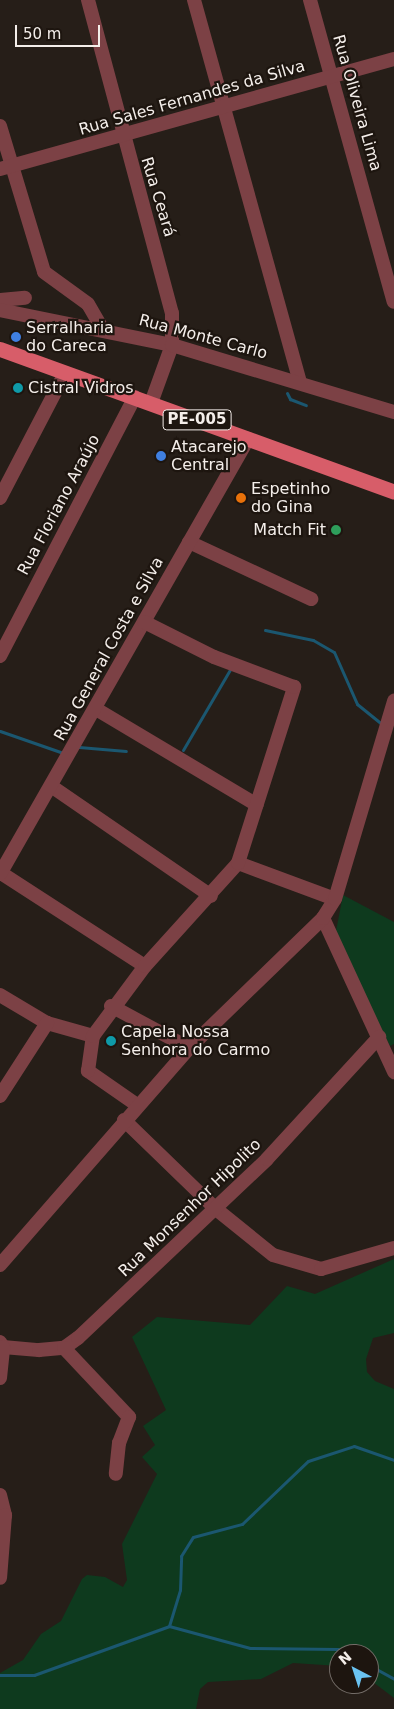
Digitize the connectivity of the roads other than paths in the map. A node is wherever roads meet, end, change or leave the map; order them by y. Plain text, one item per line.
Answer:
1 (88, 0) edge
2 (194, 0) edge
3 (310, 0) edge
4 (394, 59) edge
5 (332, 77) junction
6 (222, 107) junction
7 (0, 126) edge
8 (121, 134) junction
9 (6, 168) edge
10 (389, 258) edge
11 (25, 298) dead end
12 (0, 300) edge
13 (394, 302) edge
14 (0, 310) edge
15 (102, 328) junction
16 (172, 345) junction
17 (0, 349) edge
18 (65, 372) junction
19 (300, 382) junction
20 (134, 398) junction
21 (151, 404) junction
22 (394, 412) edge
23 (248, 439) junction
24 (4, 478) edge
25 (394, 492) edge
26 (0, 498) edge
27 (189, 542) junction
28 (311, 599) dead end
29 (144, 622) junction
30 (0, 656) edge
31 (394, 701) edge
32 (96, 709) junction
33 (51, 786) junction
34 (257, 805) junction
35 (238, 863) junction
36 (0, 874) edge
37 (211, 896) junction
38 (334, 900) junction
39 (323, 918) junction
40 (144, 966) junction
41 (0, 995) edge
42 (111, 1006) junction
43 (47, 1022) junction
44 (93, 1036) junction
45 (379, 1037) junction
46 (189, 1048) junction
47 (394, 1072) edge
48 (0, 1096) edge
49 (138, 1105) junction
50 (124, 1120) junction
51 (216, 1209) junction
52 (394, 1248) edge
53 (0, 1265) edge
54 (64, 1348) junction
55 (2, 1351) edge
56 (0, 1378) edge
57 (116, 1474) dead end
58 (0, 1495) edge
59 (0, 1578) edge

1 - 8 street, Rua Ceará
2 - 6 street
3 - 5 street, Rua Oliveira Lima
4 - 5 street, Rua Sales Fernandes da Silva
5 - 6 street, Rua Sales Fernandes da Silva
5 - 10 street, Rua Oliveira Lima
6 - 8 street, Rua Sales Fernandes da Silva
6 - 19 street
7 - 9 street
8 - 9 street, Rua Sales Fernandes da Silva
8 - 16 street, Rua Ceará
9 - 15 street
10 - 13 street, Rua Oliveira Lima
11 - 12 street
14 - 15 street, Rua Monte Carlo
15 - 16 street, Rua Monte Carlo
16 - 19 street, Rua Monte Carlo
16 - 21 street, Rua Ceará
17 - 18 main road, PE-005
18 - 20 main road, PE-005
18 - 24 street
19 - 22 street, Rua Monte Carlo
20 - 21 main road, PE-005
20 - 30 street, Rua Floriano Araújo
21 - 23 main road, PE-005
23 - 25 main road, PE-005
23 - 27 street, Rua General Costa e Silva
24 - 26 street
27 - 28 street
27 - 29 street, Rua General Costa e Silva
29 - 32 street, Rua General Costa e Silva
29 - 34 street
31 - 38 street
32 - 33 street, Rua General Costa e Silva
32 - 34 street
33 - 36 street, Rua General Costa e Silva
33 - 37 street
34 - 35 street
35 - 37 street
35 - 38 street
36 - 40 street
37 - 40 street
38 - 39 street
39 - 45 street
39 - 46 street
40 - 42 street
41 - 43 street
42 - 44 street
42 - 46 street
43 - 44 street
43 - 48 street
44 - 49 street
45 - 47 street
45 - 51 street, Rua Monsenhor Hipolito
46 - 49 street
49 - 50 street
50 - 51 street
50 - 53 street
51 - 52 street
51 - 54 street, Rua Monsenhor Hipolito
54 - 55 street
54 - 57 street
55 - 56 street
58 - 59 street

